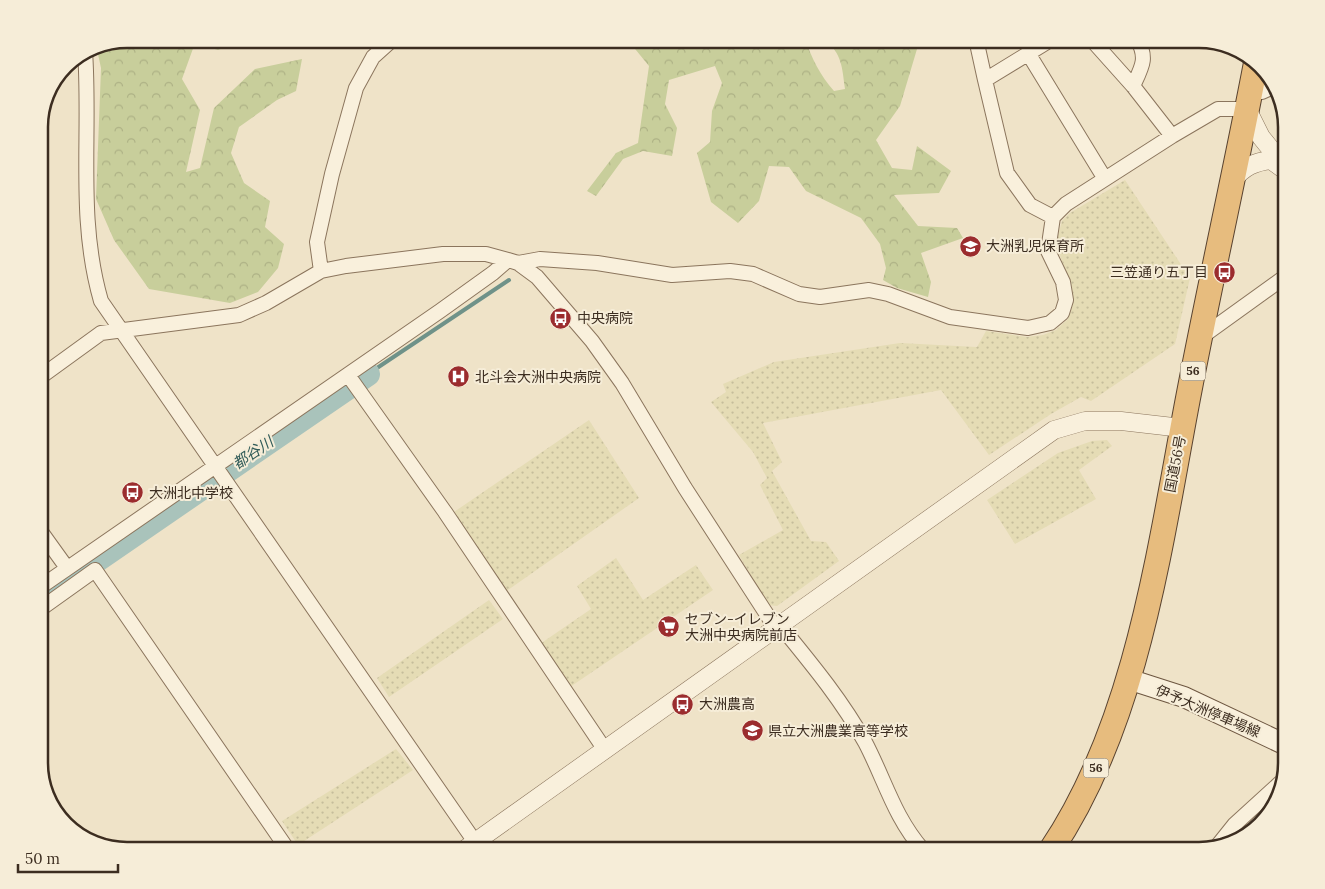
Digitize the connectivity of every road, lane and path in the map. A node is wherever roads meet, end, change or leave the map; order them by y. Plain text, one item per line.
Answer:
1 (383, 48) edge
2 (978, 48) edge
3 (1038, 48) edge
4 (1099, 48) edge
5 (1142, 48) edge
6 (1028, 54) junction
7 (86, 59) edge
8 (1254, 71) edge
9 (985, 80) junction
10 (1133, 86) junction
11 (1268, 89) edge
12 (1249, 100) junction
13 (1172, 136) junction
14 (1278, 159) edge
15 (1278, 165) edge
16 (1105, 179) junction
17 (1233, 180) junction
18 (1053, 218) junction
19 (513, 261) junction
20 (321, 272) junction
21 (1278, 282) edge
22 (120, 329) junction
23 (1200, 338) junction
24 (48, 371) edge
25 (352, 381) junction
26 (1182, 428) junction
27 (218, 473) junction
28 (48, 542) edge
29 (90, 564) junction
30 (67, 568) junction
31 (48, 582) edge
32 (48, 602) edge
33 (777, 626) junction
34 (1128, 679) junction
35 (1278, 741) edge
36 (605, 750) junction
37 (1272, 790) edge
38 (1234, 833) edge
39 (282, 842) edge
40 (466, 842) edge
41 (475, 842) edge
42 (915, 842) edge
43 (1057, 842) edge

1 - 20 street
2 - 9 street
3 - 6 street
4 - 10 street
5 - 10 street
6 - 9 street
6 - 16 street
7 - 22 street
8 - 12 highway, 国道56号 / 56
9 - 18 street
10 - 13 street
11 - 12 street
12 - 13 street
12 - 14 street
12 - 17 highway, 国道56号 / 56
13 - 16 street
15 - 17 street
16 - 18 street
17 - 23 highway, 国道56号 / 56
18 - 19 street
19 - 20 street
19 - 25 street
19 - 33 street
20 - 22 street
21 - 23 street
22 - 24 street
22 - 27 street
23 - 26 highway, 国道56号 / 56
25 - 27 street
25 - 36 street
26 - 33 street
26 - 34 highway, 国道56号 / 56
27 - 29 street
27 - 40 street
28 - 30 street
29 - 30 street
29 - 32 street
29 - 39 street
30 - 31 street
33 - 36 street
33 - 42 street
34 - 35 main road, 伊予大洲停車場線
34 - 43 highway, 国道56号 / 56
36 - 41 street
37 - 38 street

